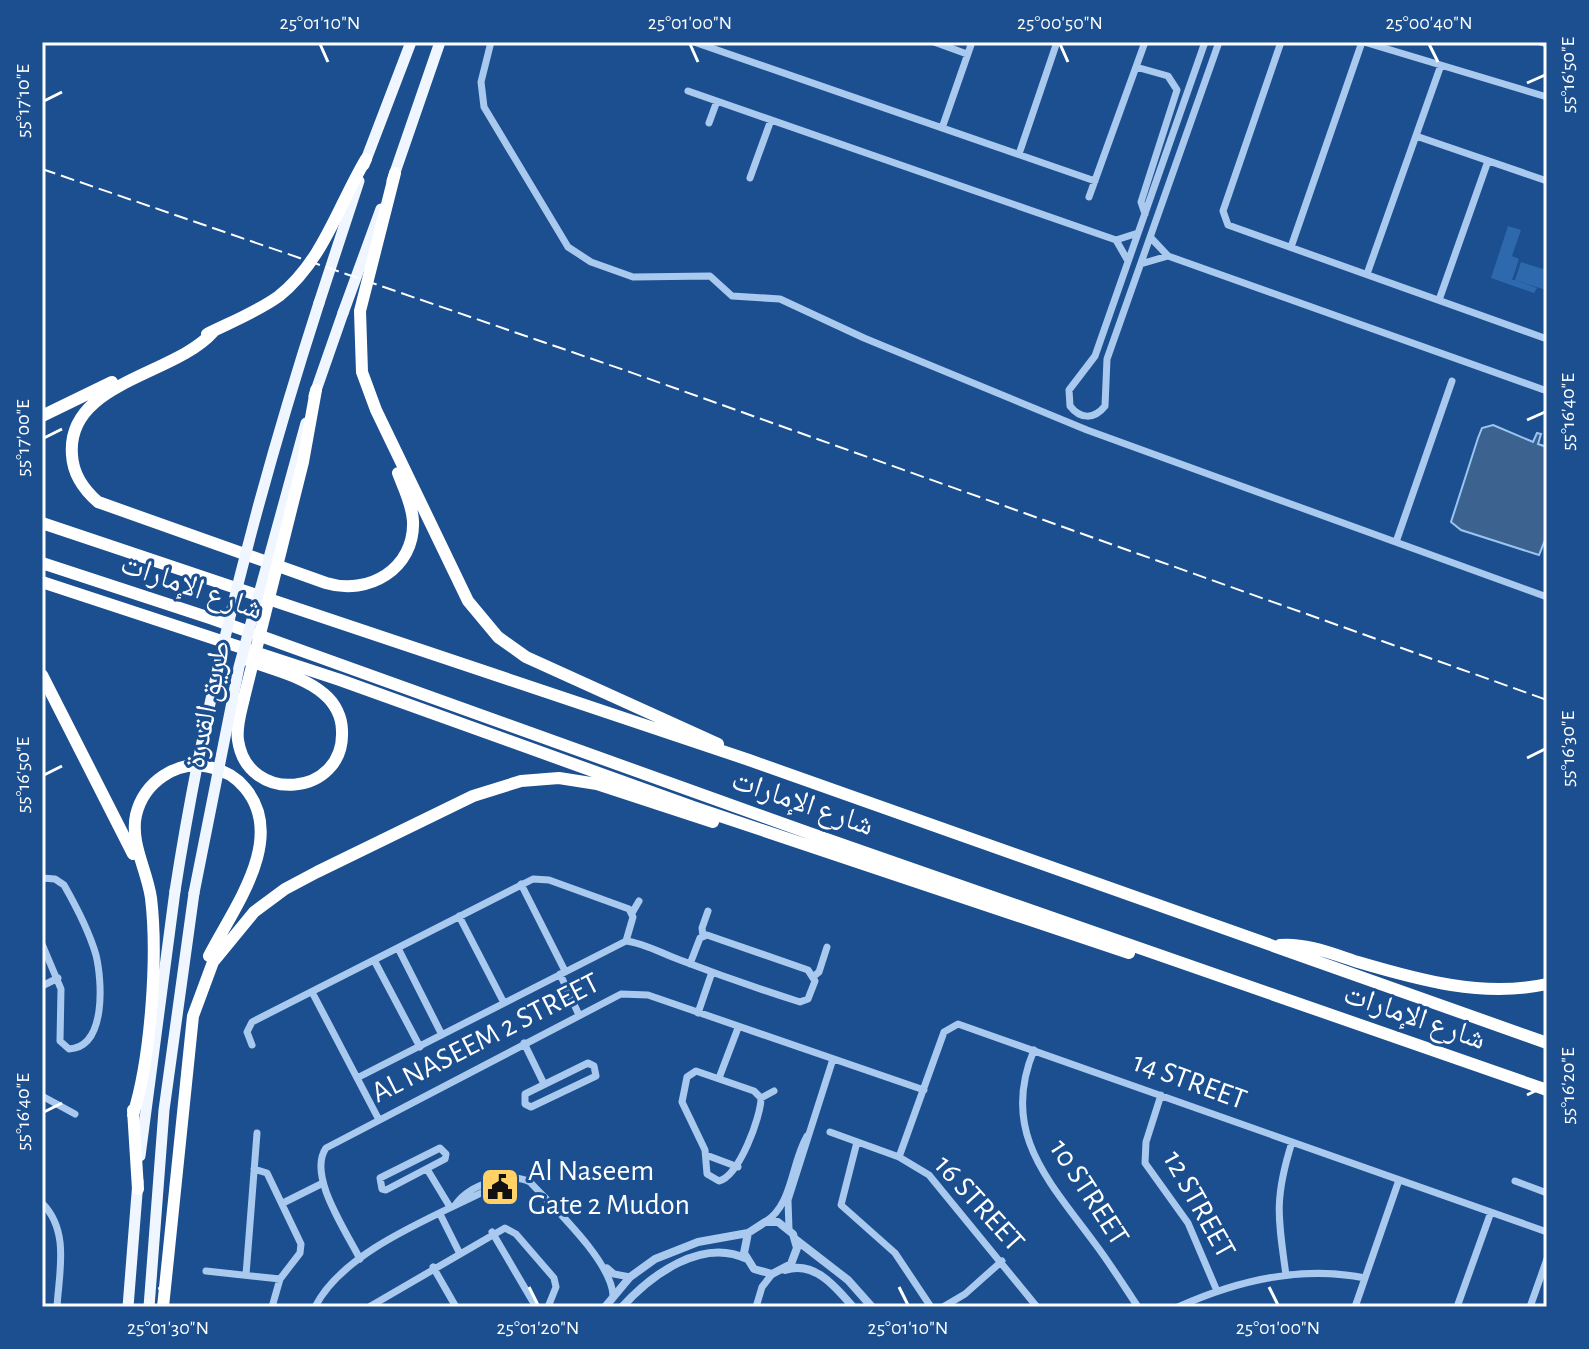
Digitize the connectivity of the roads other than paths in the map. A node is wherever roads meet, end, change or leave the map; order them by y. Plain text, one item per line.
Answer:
1 (411, 42) edge
2 (440, 42) edge
3 (491, 42) edge
4 (694, 42) edge
5 (731, 42) edge
6 (934, 42) edge
7 (972, 42) edge
8 (1057, 42) edge
9 (1145, 42) edge
10 (1205, 42) edge
11 (1219, 42) edge
12 (1281, 42) edge
13 (1363, 42) edge
14 (1540, 42) edge
15 (1547, 44) edge
16 (727, 53) junction
17 (967, 54) junction
18 (1441, 65) junction
19 (1136, 67) junction
20 (688, 91) dead end
21 (1547, 97) edge
22 (717, 101) junction
23 (771, 120) junction
24 (709, 123) dead end
25 (942, 128) junction
26 (1416, 136) junction
27 (1019, 154) junction
28 (366, 159) junction
29 (1488, 161) junction
30 (395, 173) junction
31 (750, 178) dead end
32 (1095, 181) junction
33 (1547, 181) edge
34 (1089, 197) dead end
35 (1145, 214) junction
36 (1138, 233) junction
37 (1152, 238) junction
38 (1116, 240) junction
39 (1291, 247) junction
40 (1168, 256) junction
41 (1128, 261) junction
42 (1143, 263) junction
43 (1367, 274) junction
44 (1439, 300) junction
45 (213, 332) junction
46 (1547, 339) edge
47 (1452, 381) dead end
48 (316, 390) junction
49 (1547, 391) edge
50 (42, 416) edge
51 (382, 424) junction
52 (42, 523) edge
53 (1396, 542) junction
54 (42, 563) edge
55 (42, 582) edge
56 (83, 595) junction
57 (1547, 597) edge
58 (42, 675) edge
59 (749, 760) junction
60 (42, 878) edge
61 (521, 884) junction
62 (971, 900) junction
63 (639, 901) dead end
64 (708, 911) dead end
65 (632, 913) junction
66 (459, 916) junction
67 (703, 936) junction
68 (626, 941) junction
69 (42, 944) edge
70 (1274, 946) junction
71 (827, 947) dead end
72 (398, 948) junction
73 (374, 960) junction
74 (690, 964) junction
75 (563, 972) junction
76 (712, 972) junction
77 (814, 976) junction
78 (58, 978) junction
79 (1547, 984) edge
80 (42, 986) edge
81 (312, 992) junction
82 (1281, 997) junction
83 (504, 1003) junction
84 (698, 1013) junction
85 (579, 1015) junction
86 (738, 1028) junction
87 (442, 1035) junction
88 (524, 1043) junction
89 (1547, 1043) edge
90 (252, 1045) dead end
91 (420, 1047) junction
92 (1034, 1050) junction
93 (833, 1059) junction
94 (357, 1078) junction
95 (719, 1078) junction
96 (544, 1084) junction
97 (924, 1090) junction
98 (1547, 1090) edge
99 (774, 1091) dead end
100 (1161, 1095) junction
101 (42, 1096) edge
102 (761, 1098) junction
103 (75, 1114) dead end
104 (133, 1115) junction
105 (378, 1118) junction
106 (179, 1127) junction
107 (830, 1132) dead end
108 (257, 1133) dead end
109 (857, 1142) junction
110 (1292, 1142) junction
111 (706, 1155) junction
112 (899, 1157) junction
113 (798, 1162) junction
114 (738, 1167) junction
115 (254, 1169) junction
116 (427, 1169) junction
117 (1399, 1180) junction
118 (1515, 1181) dead end
119 (323, 1183) junction
120 (138, 1189) junction
121 (1547, 1193) edge
122 (283, 1203) junction
123 (42, 1204) edge
124 (453, 1206) junction
125 (1491, 1212) junction
126 (440, 1214) junction
127 (765, 1222) junction
128 (789, 1229) junction
129 (492, 1232) junction
130 (1547, 1232) edge
131 (748, 1233) junction
132 (795, 1239) junction
133 (459, 1252) junction
134 (360, 1259) junction
135 (747, 1259) junction
136 (1547, 1259) edge
137 (1002, 1261) junction
138 (600, 1262) junction
139 (433, 1267) junction
140 (784, 1270) junction
141 (206, 1271) dead end
142 (772, 1274) junction
143 (246, 1275) junction
144 (1286, 1275) junction
145 (630, 1277) junction
146 (1365, 1278) junction
147 (280, 1279) junction
148 (1217, 1291) junction
149 (613, 1295) junction
150 (374, 1305) edge
151 (57, 1307) edge
152 (128, 1307) edge
153 (149, 1307) edge
154 (163, 1307) edge
155 (272, 1307) edge
156 (315, 1307) edge
157 (456, 1307) edge
158 (536, 1307) edge
159 (548, 1307) edge
160 (605, 1307) edge
161 (622, 1307) edge
162 (756, 1307) edge
163 (853, 1307) edge
164 (872, 1307) edge
165 (931, 1307) edge
166 (943, 1307) edge
167 (1037, 1307) edge
168 (1138, 1307) edge
169 (1178, 1307) edge
170 (1355, 1307) edge
171 (1457, 1307) edge
172 (1530, 1307) edge

1 - 28 main road, طريق القدرة
2 - 30 main road, طريق القدرة
3 - 53 street
4 - 16 street
5 - 16 street
6 - 17 street
7 - 17 street
8 - 27 street
9 - 19 street
10 - 35 street
11 - 37 street
12 - 39 street
13 - 18 street
13 - 39 street
14 - 15 street
16 - 25 street
17 - 25 street
18 - 21 street
18 - 26 street
19 - 32 street
19 - 35 street
20 - 22 street
22 - 23 street
22 - 24 street
23 - 31 street
23 - 38 street
25 - 27 street
26 - 29 street
26 - 43 street
27 - 32 street
28 - 45 highway
28 - 120 main road, طريق القدرة, bridge
29 - 33 street
29 - 44 street
30 - 48 main road, طريق القدرة, bridge
30 - 51 highway
32 - 34 street
35 - 36 street
36 - 38 street
36 - 41 street
37 - 40 street
37 - 42 street
38 - 41 street
39 - 43 street
40 - 42 street
40 - 49 street
41 - 42 street
43 - 44 street
44 - 46 street
45 - 50 highway
45 - 51 highway
47 - 53 street
48 - 56 highway, bridge
48 - 153 main road, طريق القدرة, bridge
51 - 59 highway
52 - 59 highway, شارع الإمارات
53 - 57 street
54 - 82 highway, شارع الإمارات
55 - 56 highway
56 - 62 highway
58 - 104 highway
59 - 70 highway, شارع الإمارات
60 - 78 street
61 - 65 street
61 - 66 street
61 - 75 street
62 - 82 highway
62 - 106 highway
63 - 65 street
64 - 67 street
65 - 68 street
66 - 72 street
66 - 83 street
67 - 74 street
67 - 77 street
68 - 74 street
68 - 75 street
69 - 78 street
70 - 79 highway
70 - 89 highway, شارع الإمارات
71 - 77 street
72 - 73 street
72 - 87 street
73 - 81 street
73 - 91 street
74 - 76 street
75 - 83 street
75 - 85 street
76 - 77 street
76 - 84 street
78 - 80 street
81 - 90 street
81 - 94 street
82 - 98 highway, شارع الإمارات
83 - 87 street
84 - 85 street, AL NASEEM 2 STREET
84 - 86 street, AL NASEEM 2 STREET
85 - 88 street, AL NASEEM 2 STREET
86 - 93 street, AL NASEEM 2 STREET
86 - 95 street
87 - 91 street
88 - 96 street
88 - 105 street, AL NASEEM 2 STREET
91 - 94 street
92 - 97 street, 14 STREET
92 - 100 street, 14 STREET
92 - 168 street, 10 STREET
93 - 97 street, AL NASEEM 2 STREET
93 - 113 street
94 - 105 street
95 - 102 street
95 - 111 street
96 - 96 street
97 - 112 street, 14 STREET
99 - 102 street
100 - 110 street, 14 STREET
100 - 148 street, 12 STREET
101 - 103 street
102 - 114 street
104 - 106 highway
104 - 120 highway
105 - 119 street, AL NASEEM 2 STREET
106 - 154 highway
107 - 109 street, 16 STREET
108 - 115 street
109 - 112 street, 16 STREET
109 - 165 street
110 - 117 street, 14 STREET
110 - 144 street
111 - 114 street
111 - 114 street
112 - 137 street, 16 STREET
113 - 127 street
113 - 128 street
115 - 122 street
115 - 143 street
116 - 116 street
116 - 124 street
117 - 125 street, 14 STREET
117 - 146 street
118 - 121 street
119 - 122 street
119 - 134 street
120 - 152 main road, طريق القدرة
122 - 147 street
123 - 151 street
124 - 126 street
124 - 138 street
125 - 130 street, 14 STREET
125 - 171 street
126 - 133 street
126 - 134 street
127 - 128 street
127 - 131 street
128 - 132 street
129 - 133 street
129 - 158 street
129 - 159 street
131 - 135 street
131 - 145 street
132 - 140 street
132 - 164 street
133 - 139 street
134 - 156 street
135 - 142 street
135 - 161 street
136 - 172 street
137 - 166 street
137 - 167 street, 16 STREET
138 - 145 street
138 - 149 street
139 - 150 street
139 - 157 street
140 - 142 street
140 - 163 street
141 - 143 street
142 - 162 street
143 - 147 street
144 - 146 street
144 - 148 street
145 - 149 street
146 - 170 street
147 - 155 street
148 - 169 street
149 - 160 street

